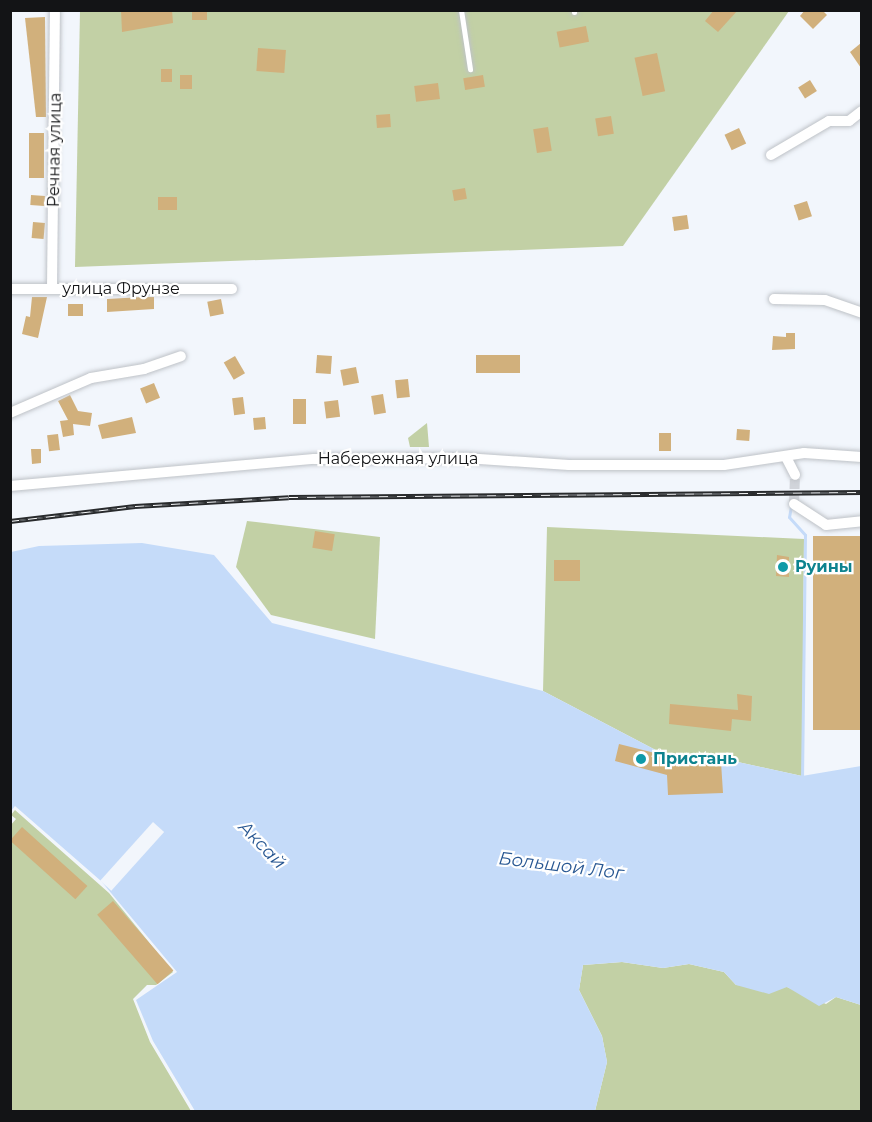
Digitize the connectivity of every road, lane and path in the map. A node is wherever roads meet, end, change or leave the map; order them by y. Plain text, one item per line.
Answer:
1 (55, 10) edge
2 (460, 10) edge
3 (470, 69) dead end
4 (861, 111) edge
5 (771, 155) dead end
6 (10, 289) edge
7 (52, 289) junction
8 (232, 289) dead end
9 (774, 299) dead end
10 (861, 313) edge
11 (181, 356) dead end
12 (10, 413) edge
13 (786, 457) junction
14 (861, 457) edge
15 (795, 475) tunnel mouth
16 (10, 486) edge
17 (794, 504) dead end
18 (861, 521) edge

1 - 7 street, Речная улица
2 - 3 lane
4 - 5 street
6 - 7 street, улица Фрунзе
7 - 8 street, улица Фрунзе
9 - 10 street
11 - 12 street
13 - 14 street, Набережная улица
13 - 15 street
13 - 16 street, Набережная улица
17 - 18 street

